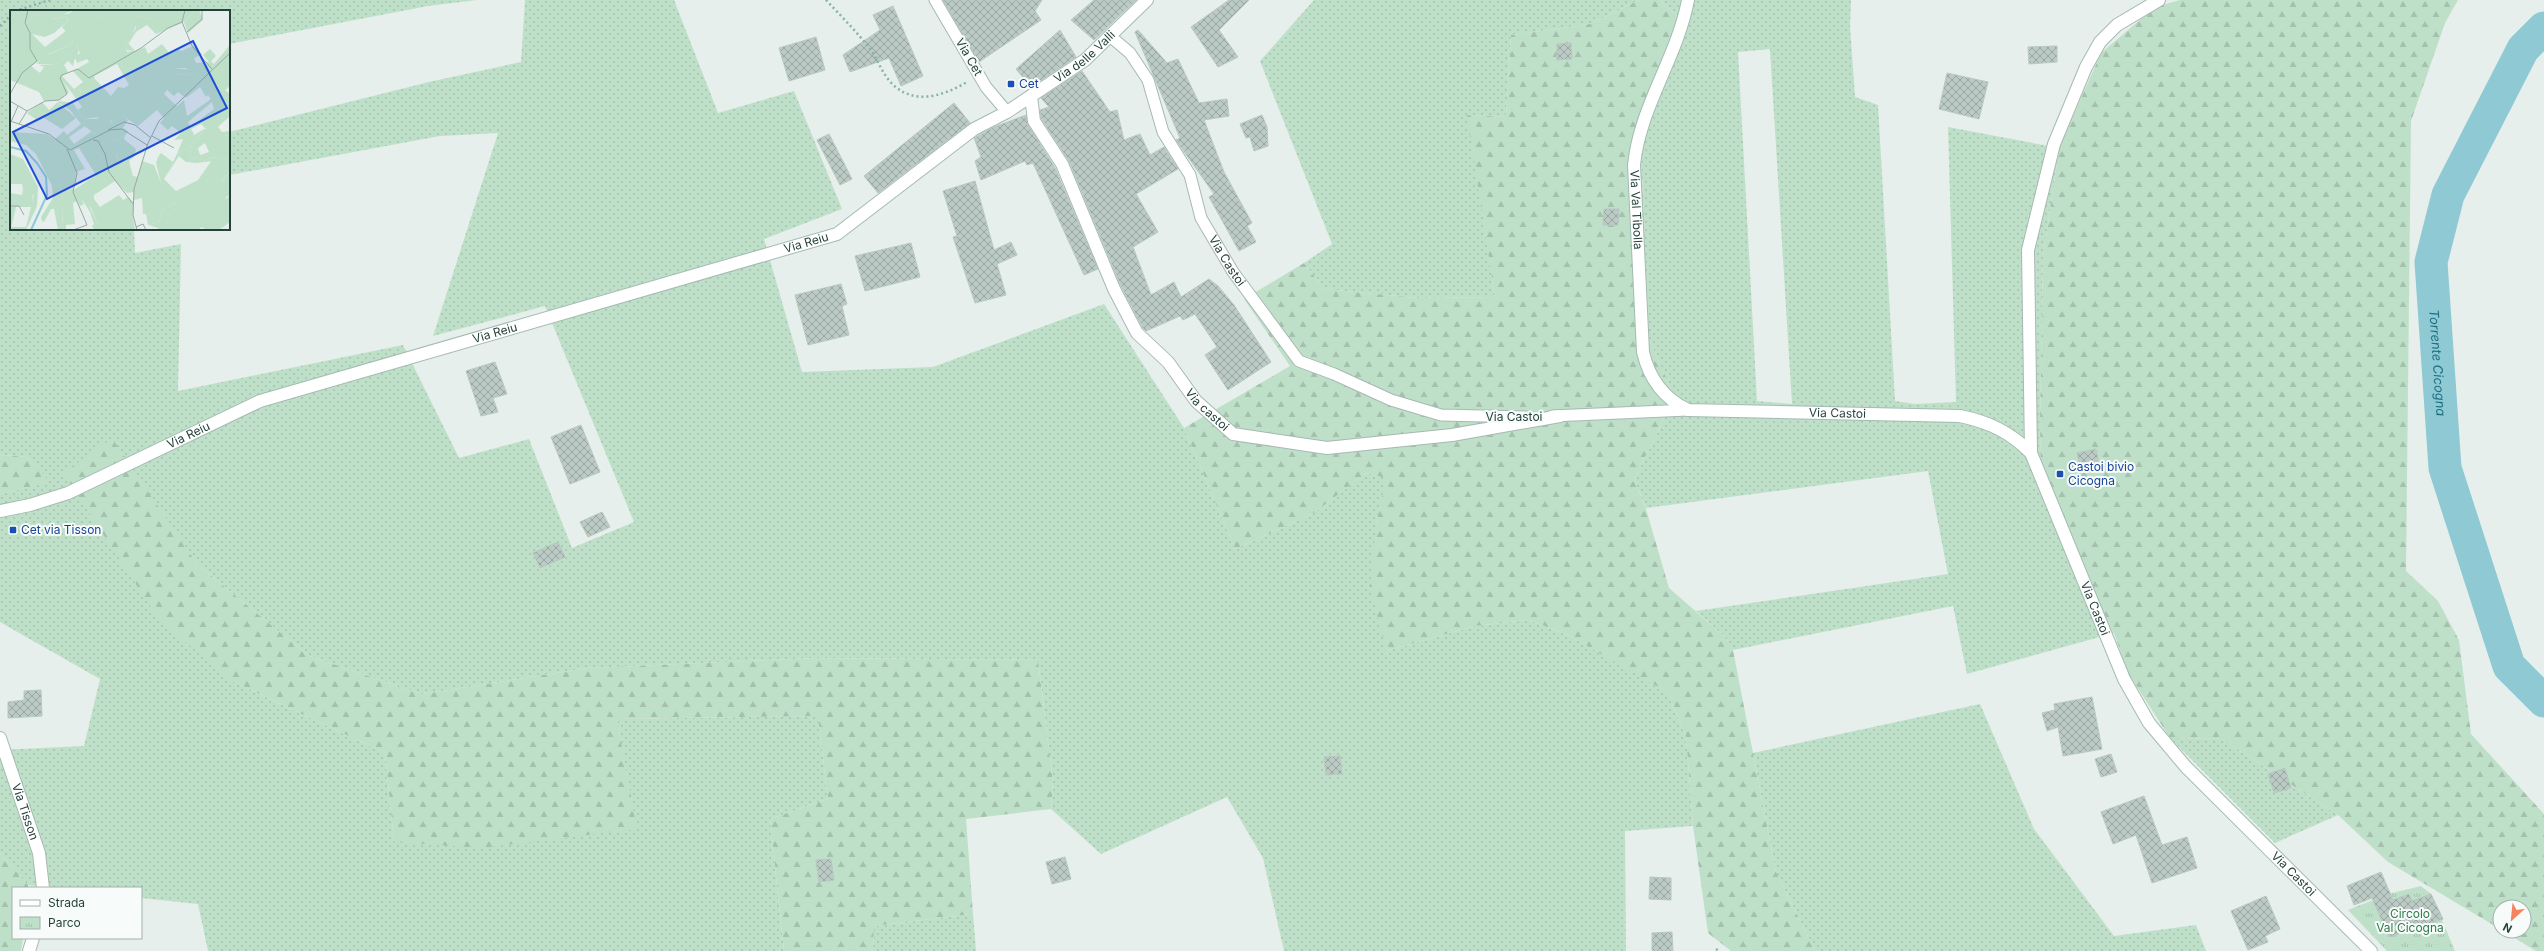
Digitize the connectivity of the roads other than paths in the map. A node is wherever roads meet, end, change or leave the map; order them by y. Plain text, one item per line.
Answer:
1 (935, 0) edge
2 (1148, 0) edge
3 (1688, 0) edge
4 (2159, 0) edge
5 (1110, 36) junction
6 (1032, 96) junction
7 (1007, 112) junction
8 (974, 129) joint
9 (1688, 410) junction
10 (1560, 416) junction
11 (2030, 453) junction
12 (0, 511) edge
13 (0, 738) edge
14 (43, 887) edge
15 (33, 939) edge
16 (29, 951) edge
17 (2371, 951) edge

1 - 7 lane, Via Cet
2 - 5 street, Via delle Valli
3 - 9 street, Via Val Tibolla
4 - 11 street
5 - 6 street, Via delle Valli
5 - 10 lane, Via Castoi
6 - 7 street, Via delle Valli
6 - 10 street, Via castoi
7 - 8 street, Via delle Valli
8 - 12 street, Via Reiu
9 - 10 lane, Via Castoi
9 - 11 street, Via Castoi
11 - 17 street, Via Castoi
13 - 14 street, Via Tisson
15 - 16 street

